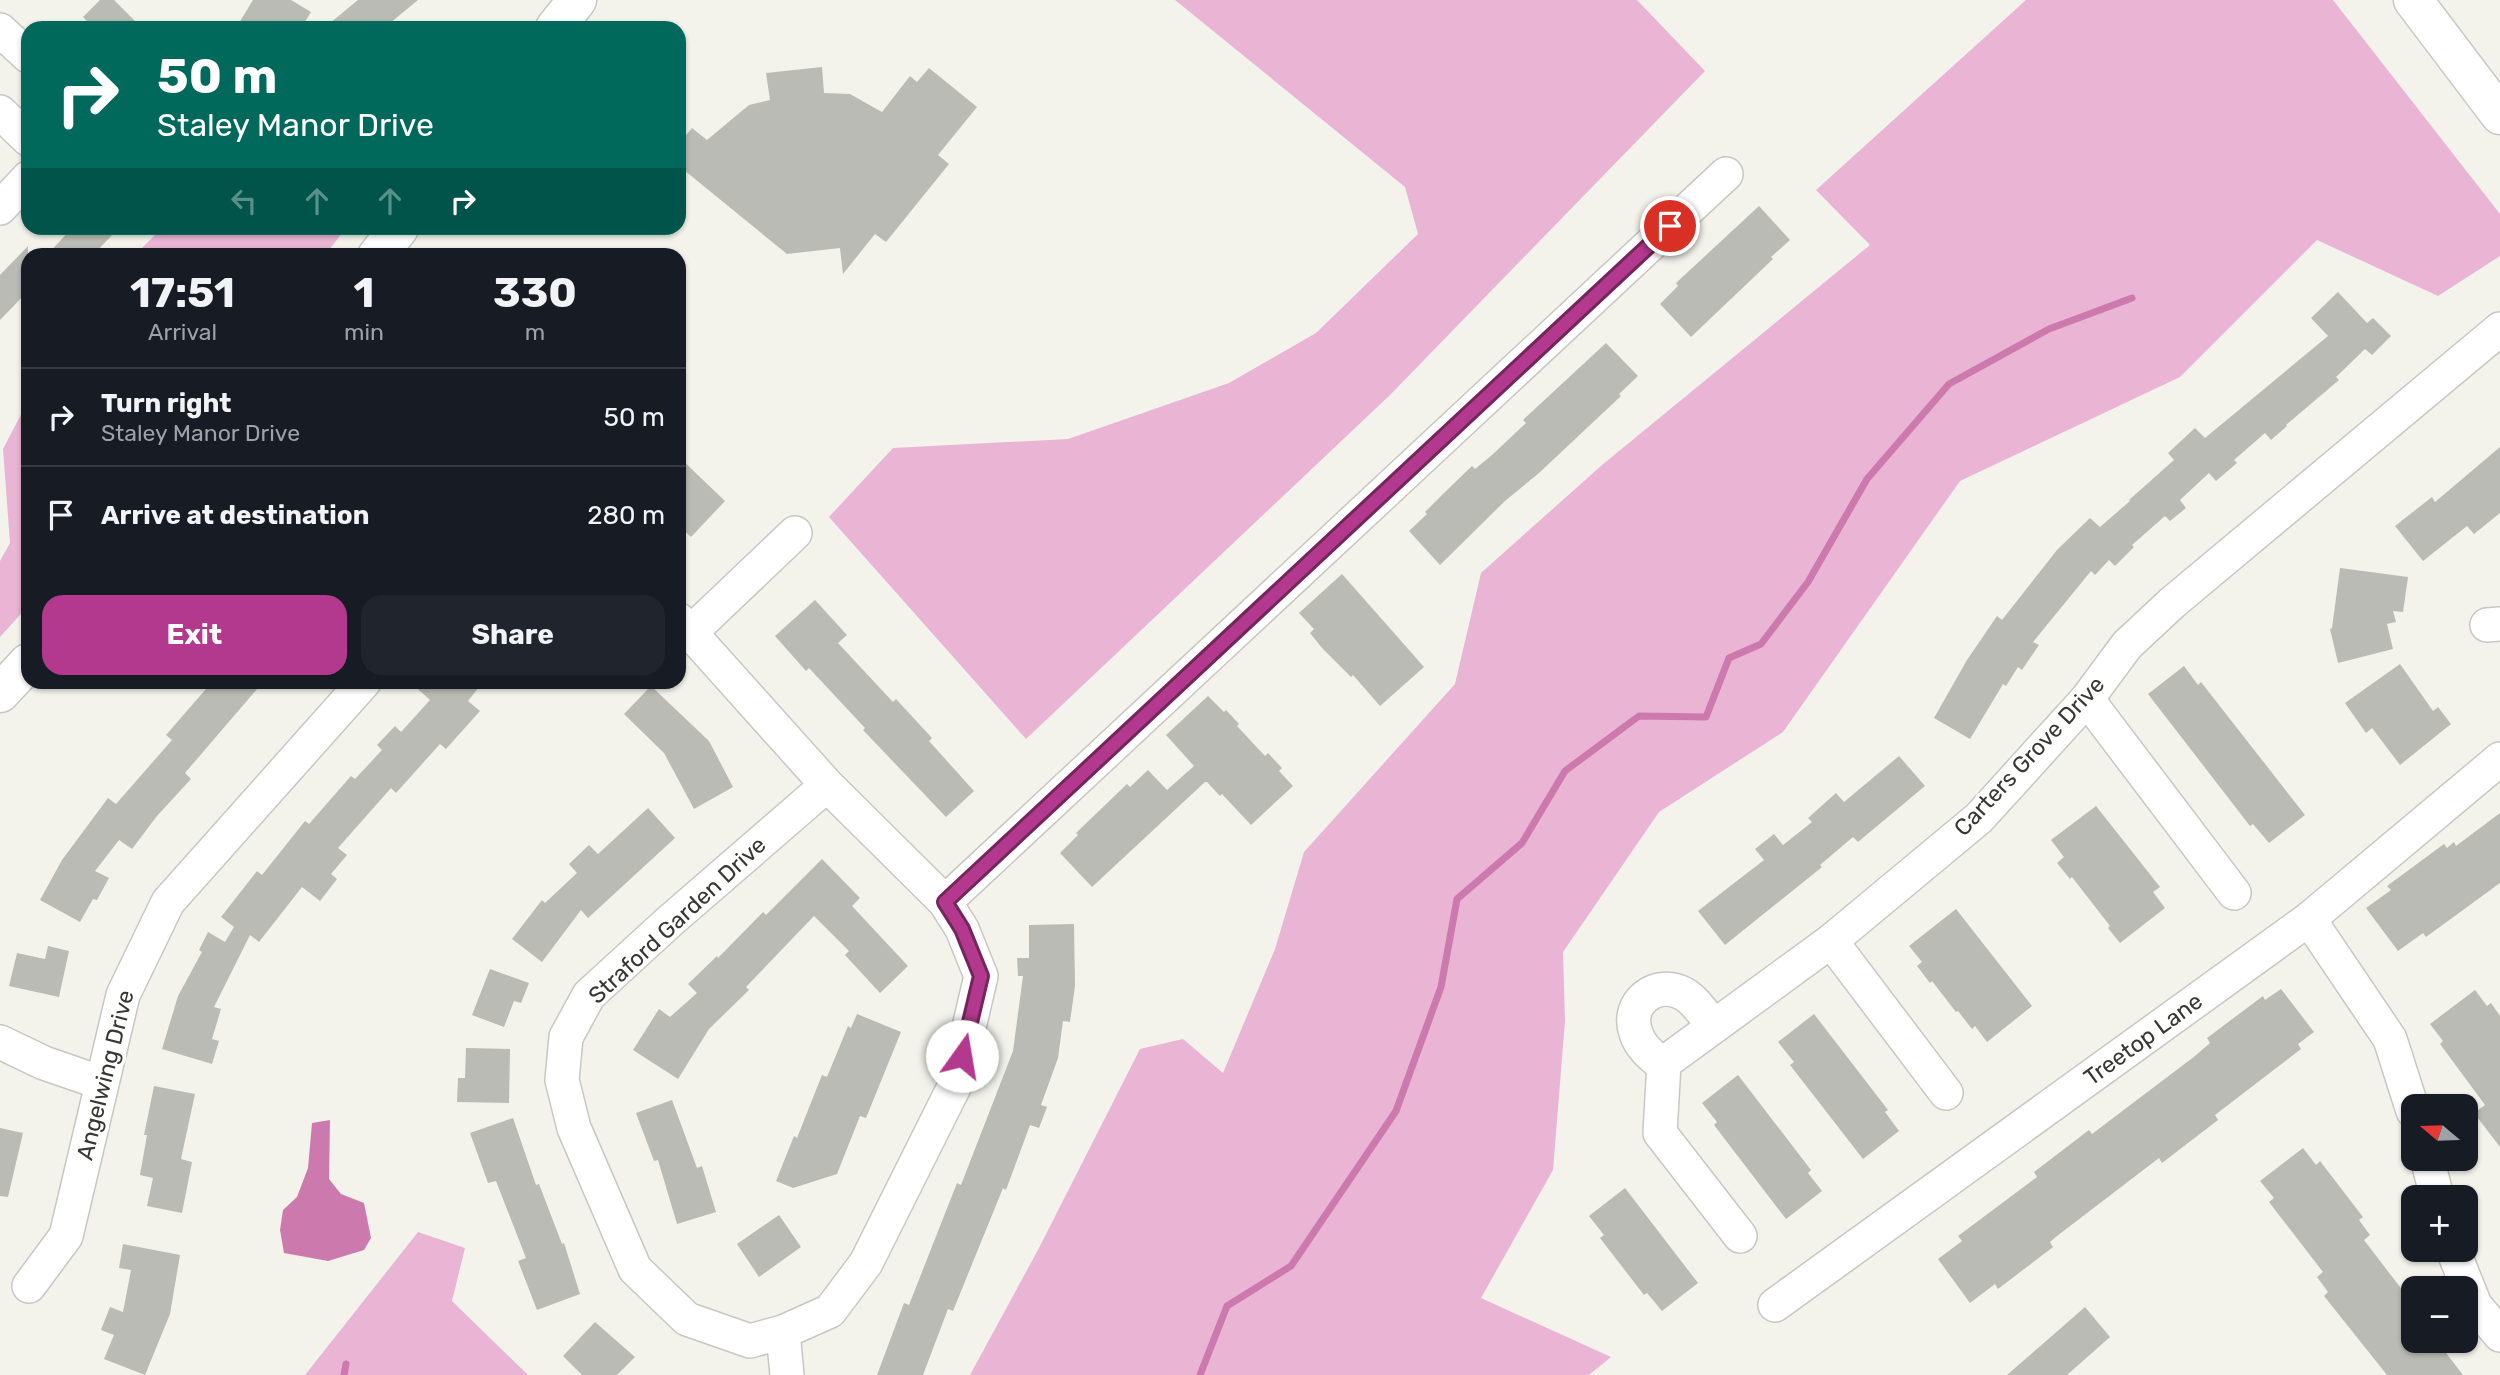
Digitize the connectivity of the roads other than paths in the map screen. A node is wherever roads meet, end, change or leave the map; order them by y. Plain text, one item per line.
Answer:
1 (577, 0) edge
2 (2413, 0) edge
3 (560, 21) edge
4 (0, 30) edge
5 (21, 50) edge
6 (0, 112) edge
7 (2500, 115) edge
8 (21, 132) edge
9 (1726, 174) dead end
10 (21, 186) edge
11 (0, 208) edge
12 (2500, 329) edge
13 (795, 533) dead end
14 (686, 625) edge
15 (686, 627) edge
16 (21, 670) edge
17 (358, 689) edge
18 (0, 693) edge
19 (2087, 699) junction
20 (2500, 759) edge
21 (828, 785) junction
22 (2234, 893) dead end
23 (945, 902) junction
24 (2309, 919) junction
25 (1830, 941) junction
26 (1714, 1026) junction
27 (0, 1042) edge
28 (1664, 1066) junction
29 (102, 1083) junction
30 (1946, 1093) dead end
31 (2408, 1094) edge
32 (1740, 1236) dead end
33 (2458, 1262) edge
34 (29, 1286) dead end
35 (1775, 1305) dead end
36 (783, 1332) junction
37 (2500, 1335) edge
38 (787, 1375) edge

1 - 3 main road
2 - 7 main road
4 - 5 street
6 - 8 street
9 - 23 street
10 - 11 street
12 - 19 street, Carters Grove Drive
13 - 14 street
15 - 21 street, Straford Garden Drive
16 - 18 main road
17 - 29 street, Angelwing Drive
19 - 22 street
19 - 25 street, Carters Grove Drive
20 - 24 street, Treetop Lane
21 - 23 street, Straford Garden Drive
21 - 36 street, Straford Garden Drive
23 - 36 street, Straford Garden Drive
24 - 31 street
24 - 35 street, Treetop Lane
25 - 26 street, Carters Grove Drive
25 - 30 street
26 - 28 street, Carters Grove Drive
26 - 28 street
27 - 29 street
28 - 32 street
29 - 34 street, Angelwing Drive
33 - 37 street
36 - 38 street

